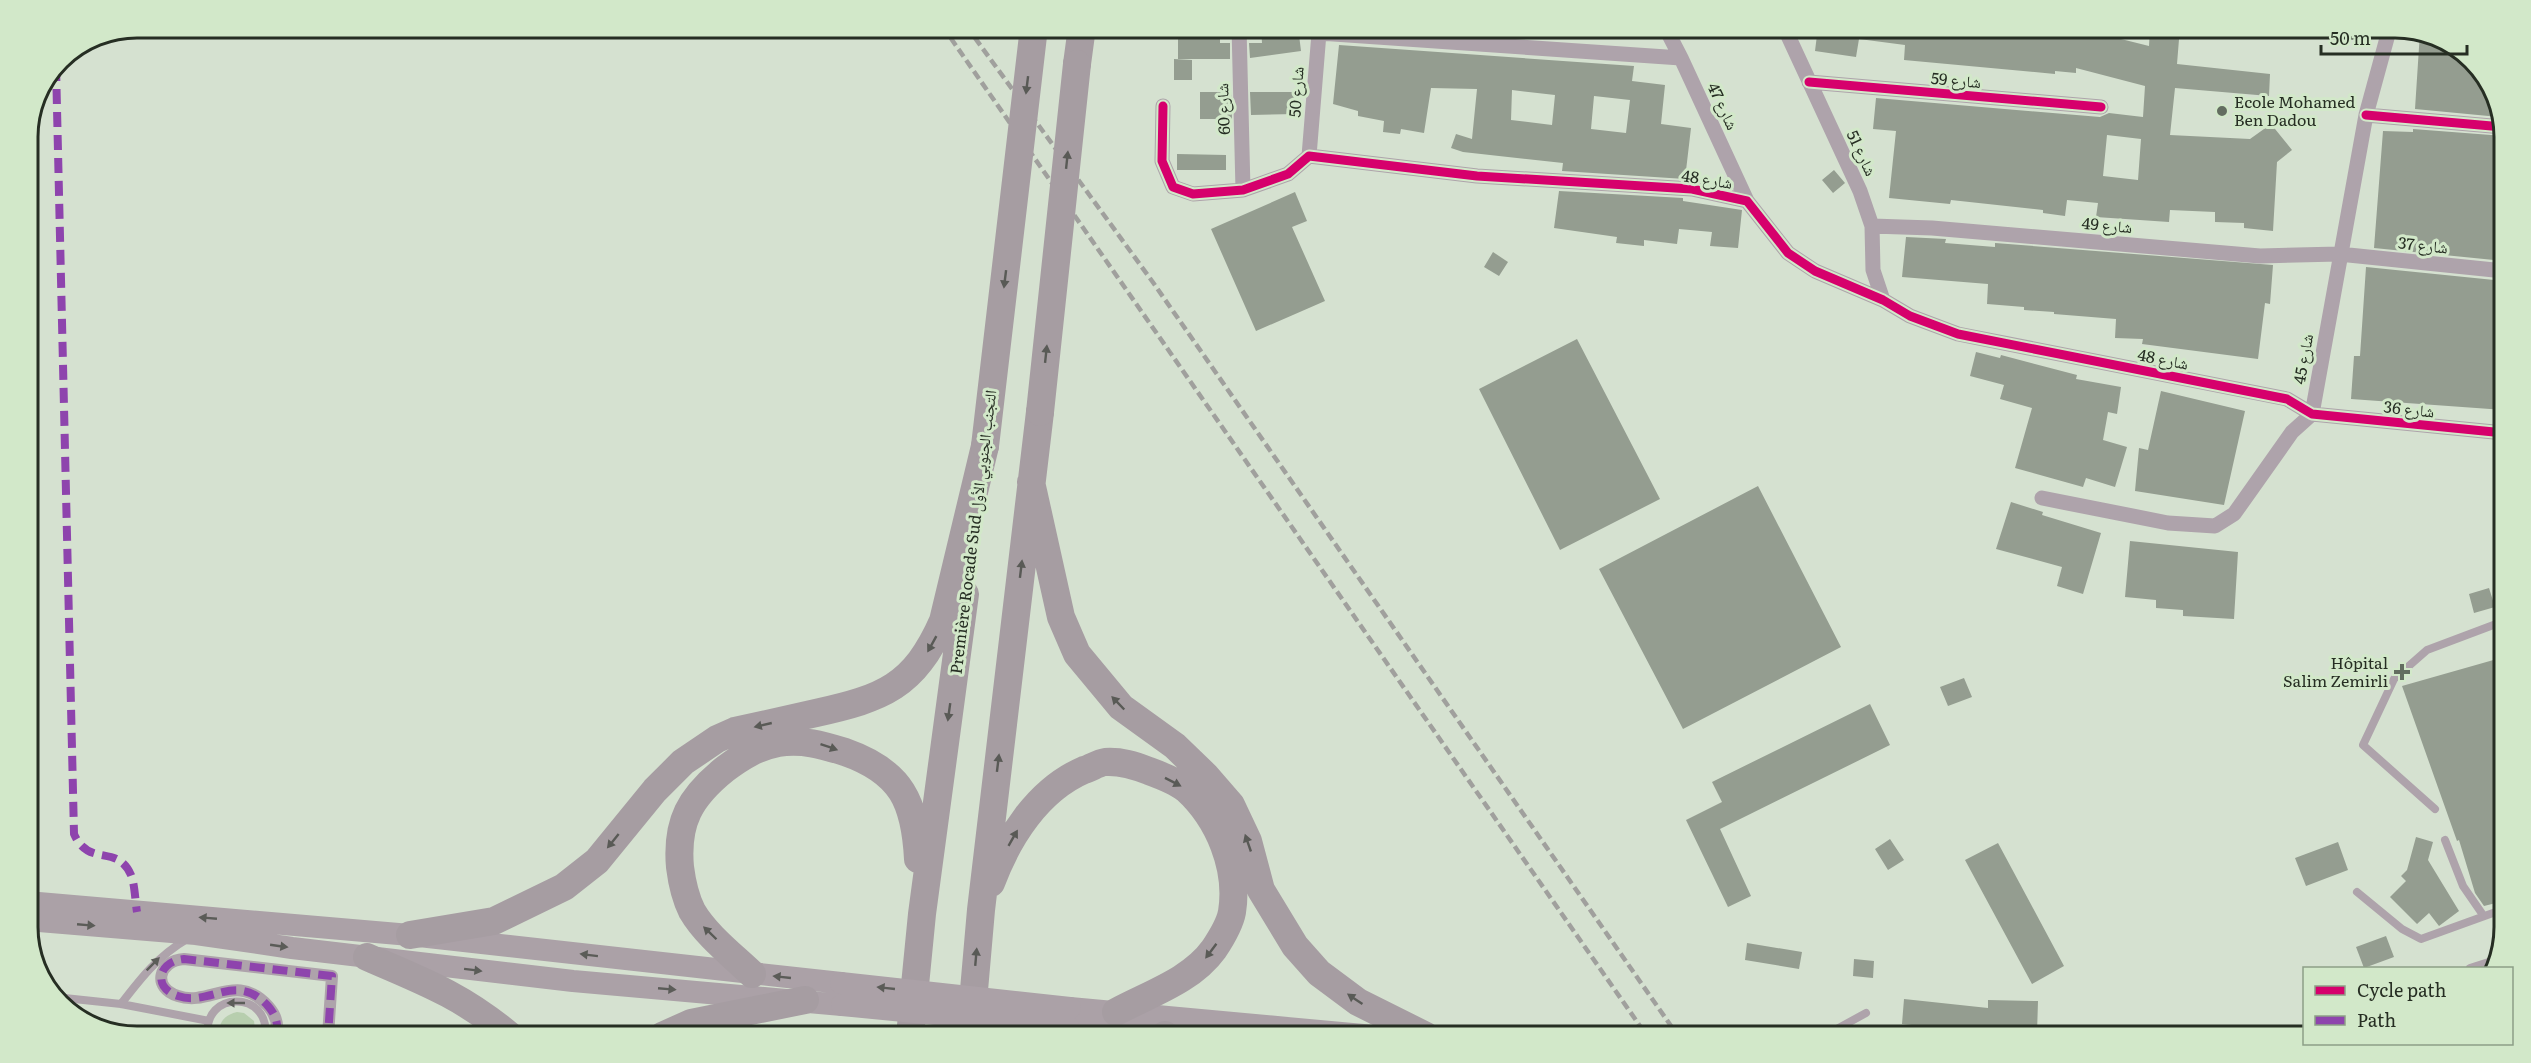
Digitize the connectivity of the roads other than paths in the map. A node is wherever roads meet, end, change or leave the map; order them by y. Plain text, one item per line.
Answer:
1 (1033, 38) edge
2 (1081, 38) edge
3 (1239, 38) edge
4 (1318, 38) edge
5 (1391, 38) edge
6 (1671, 38) edge
7 (1789, 38) edge
8 (2387, 38) edge
9 (1682, 58) junction
10 (1809, 82) junction
11 (1163, 106) dead end
12 (2101, 107) dead end
13 (2366, 116) junction
14 (2493, 126) edge
15 (1309, 156) junction
16 (1243, 190) junction
17 (1747, 201) junction
18 (1872, 226) junction
19 (2339, 254) junction
20 (2493, 270) edge
21 (1883, 300) junction
22 (2312, 414) junction
23 (2493, 432) edge
24 (985, 446) junction
25 (1031, 482) junction
26 (2043, 498) dead end
27 (2494, 625) edge
28 (2435, 809) dead end
29 (2445, 840) dead end
30 (2357, 892) dead end
31 (38, 903) edge
32 (981, 910) junction
33 (2494, 912) edge
34 (922, 914) junction
35 (2483, 915) junction
36 (38, 921) edge
37 (196, 934) junction
38 (410, 935) junction
39 (367, 957) junction
40 (752, 974) junction
41 (841, 994) junction
42 (68, 998) edge
43 (805, 1000) junction
44 (121, 1004) junction
45 (1116, 1012) junction
46 (1866, 1013) dead end
47 (1069, 1018) junction
48 (209, 1020) junction
49 (209, 1026) edge
50 (264, 1026) edge
51 (277, 1026) edge
52 (328, 1026) edge
53 (498, 1026) edge
54 (684, 1026) edge
55 (911, 1026) edge
56 (971, 1026) edge
57 (1113, 1026) edge
58 (1266, 1026) edge
59 (1406, 1026) edge
60 (1842, 1026) edge

1 -> 24 highway, Première Rocade Sud التجنب الجنوبي الأول, bridge
25 -> 2 highway, bridge
3 - 16 street, شارع 60
4 - 15 street, شارع 50
5 - 9 street, شارع 50
6 - 9 street, شارع 47
7 - 10 street, شارع 51
8 - 13 street, شارع 45
9 - 17 street, شارع 47
10 - 12 street, شارع 59
10 - 18 street, شارع 51
11 - 16 street
13 - 14 street
13 - 19 street, شارع 45
15 - 16 street
15 - 17 street, شارع 48
17 - 21 street, شارع 48
18 - 19 street, شارع 49
18 - 21 street, شارع 51
19 - 20 street, شارع 37
19 - 22 street, شارع 45
21 - 22 street, شارع 48
22 - 23 street, شارع 36
22 - 26 street
24 -> 34 highway, Première Rocade Sud التجنب الجنوبي الأول
24 -> 38 highway
32 -> 25 highway
59 -> 25 highway
27 - 28 lane
29 - 35 lane
30 - 35 lane
38 -> 31 main road
32 -> 45 highway
56 -> 32 highway
33 - 35 lane
40 -> 34 highway
34 - 55 highway, Première Rocade Sud التجنب الجنوبي الأول
36 -> 37 main road
37 -> 39 main road
44 -> 37 lane
40 -> 38 main road
39 -> 43 main road
39 - 53 highway
41 -> 40 main road
41 - 43 main road
41 - 47 main road, bridge
42 - 44 lane
43 - 54 highway
44 - 48 lane
45 - 47 main road
45 - 58 main road
46 - 60 lane
47 - 57 main road
48 - 49 lane
50 -> 48 lane
51 - 52 street

